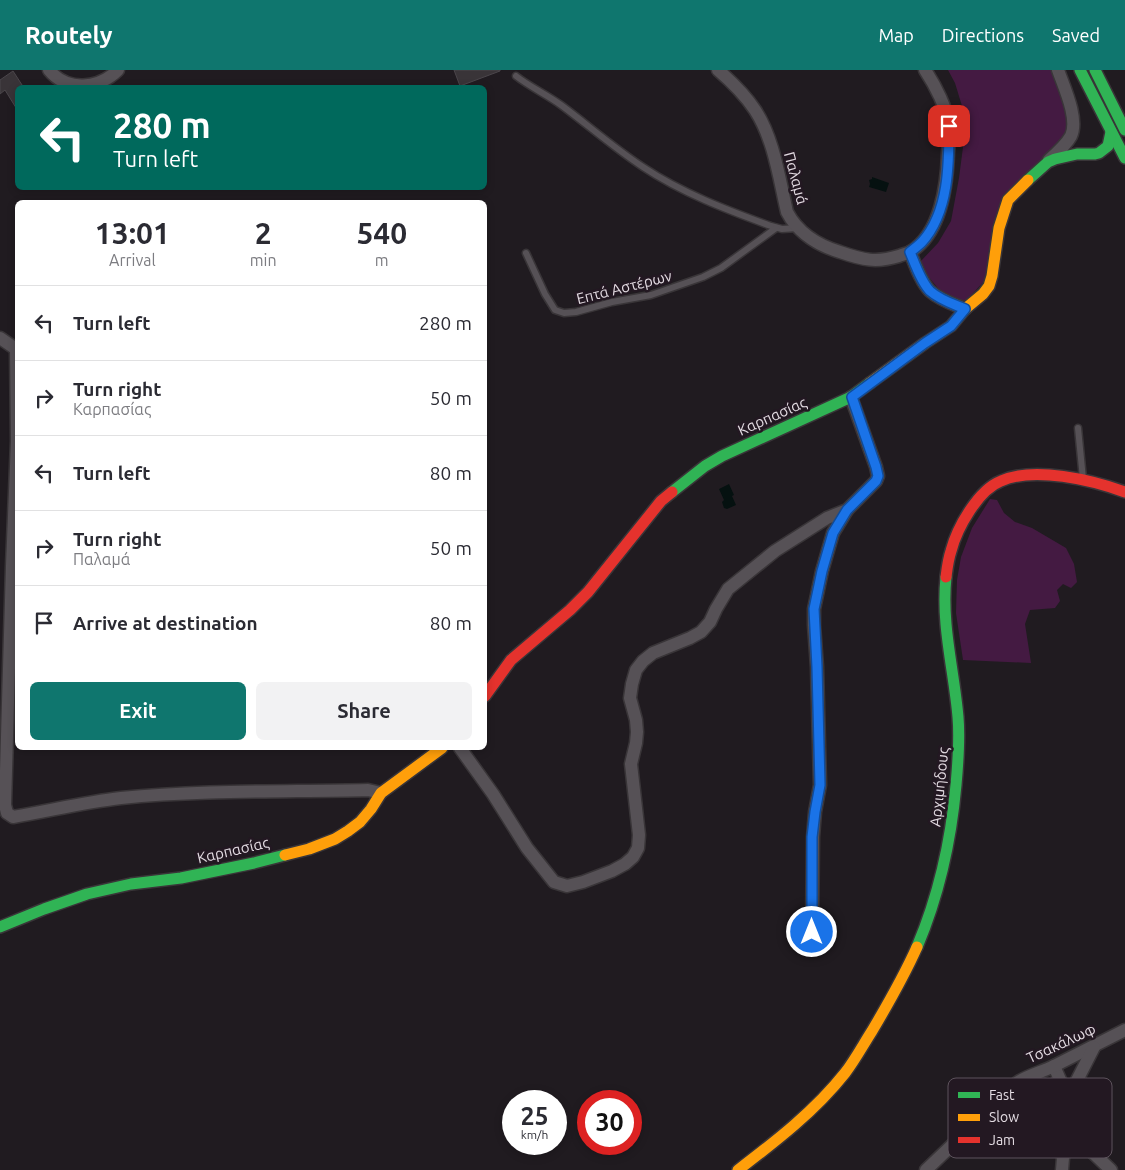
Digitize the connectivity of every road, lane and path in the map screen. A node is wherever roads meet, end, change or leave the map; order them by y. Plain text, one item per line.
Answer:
1 (49, 70) edge
2 (118, 70) edge
3 (718, 70) edge
4 (925, 70) edge
5 (1058, 70) edge
6 (1080, 70) edge
7 (1094, 70) edge
8 (516, 76) dead end
9 (76, 85) edge
10 (90, 85) edge
11 (1125, 130) edge
12 (1111, 132) junction
13 (1125, 158) edge
14 (1048, 162) junction
15 (776, 228) junction
16 (798, 228) junction
17 (910, 252) junction
18 (526, 253) dead end
19 (965, 309) junction
20 (0, 338) edge
21 (15, 348) edge
22 (852, 397) junction
23 (1078, 428) dead end
24 (1083, 480) junction
25 (15, 486) edge
26 (1125, 492) edge
27 (847, 510) junction
28 (487, 693) edge
29 (439, 750) edge
30 (461, 750) edge
31 (381, 793) junction
32 (0, 927) edge
33 (812, 932) dead end
34 (1125, 1030) edge
35 (1094, 1046) junction
36 (1054, 1066) junction
37 (1024, 1078) edge
38 (1059, 1078) edge
39 (1078, 1078) edge
40 (948, 1149) edge
41 (1098, 1158) edge
42 (738, 1170) edge
43 (926, 1170) edge
44 (1111, 1170) edge

1 - 9 street
2 - 10 street
3 - 16 street, Παλαμά
4 - 17 street, Παλαμά
5 - 14 street, Καρπασίας
6 - 12 street
7 - 11 street
8 - 15 lane
12 - 13 street
12 - 14 street, Καρπασίας
14 - 19 street, Καρπασίας
15 - 16 lane
15 - 18 lane, Επτά Αστέρων
16 - 17 street, Παλαμά
17 - 19 street
19 - 22 street, Καρπασίας
20 - 21 street
22 - 27 street
22 - 28 street, Καρπασίας
23 - 24 lane
24 - 26 street, Αρχιμήδους
24 - 42 street, Αρχιμήδους
25 - 31 street
27 - 30 street
27 - 33 street
29 - 31 street, Καρπασίας
31 - 32 street, Καρπασίας
34 - 35 street, Τσακάλωφ
35 - 36 street, Τσακάλωφ
35 - 39 street
36 - 37 street, Τσακάλωφ
36 - 38 street
40 - 43 street, Τσακάλωφ
41 - 44 street

